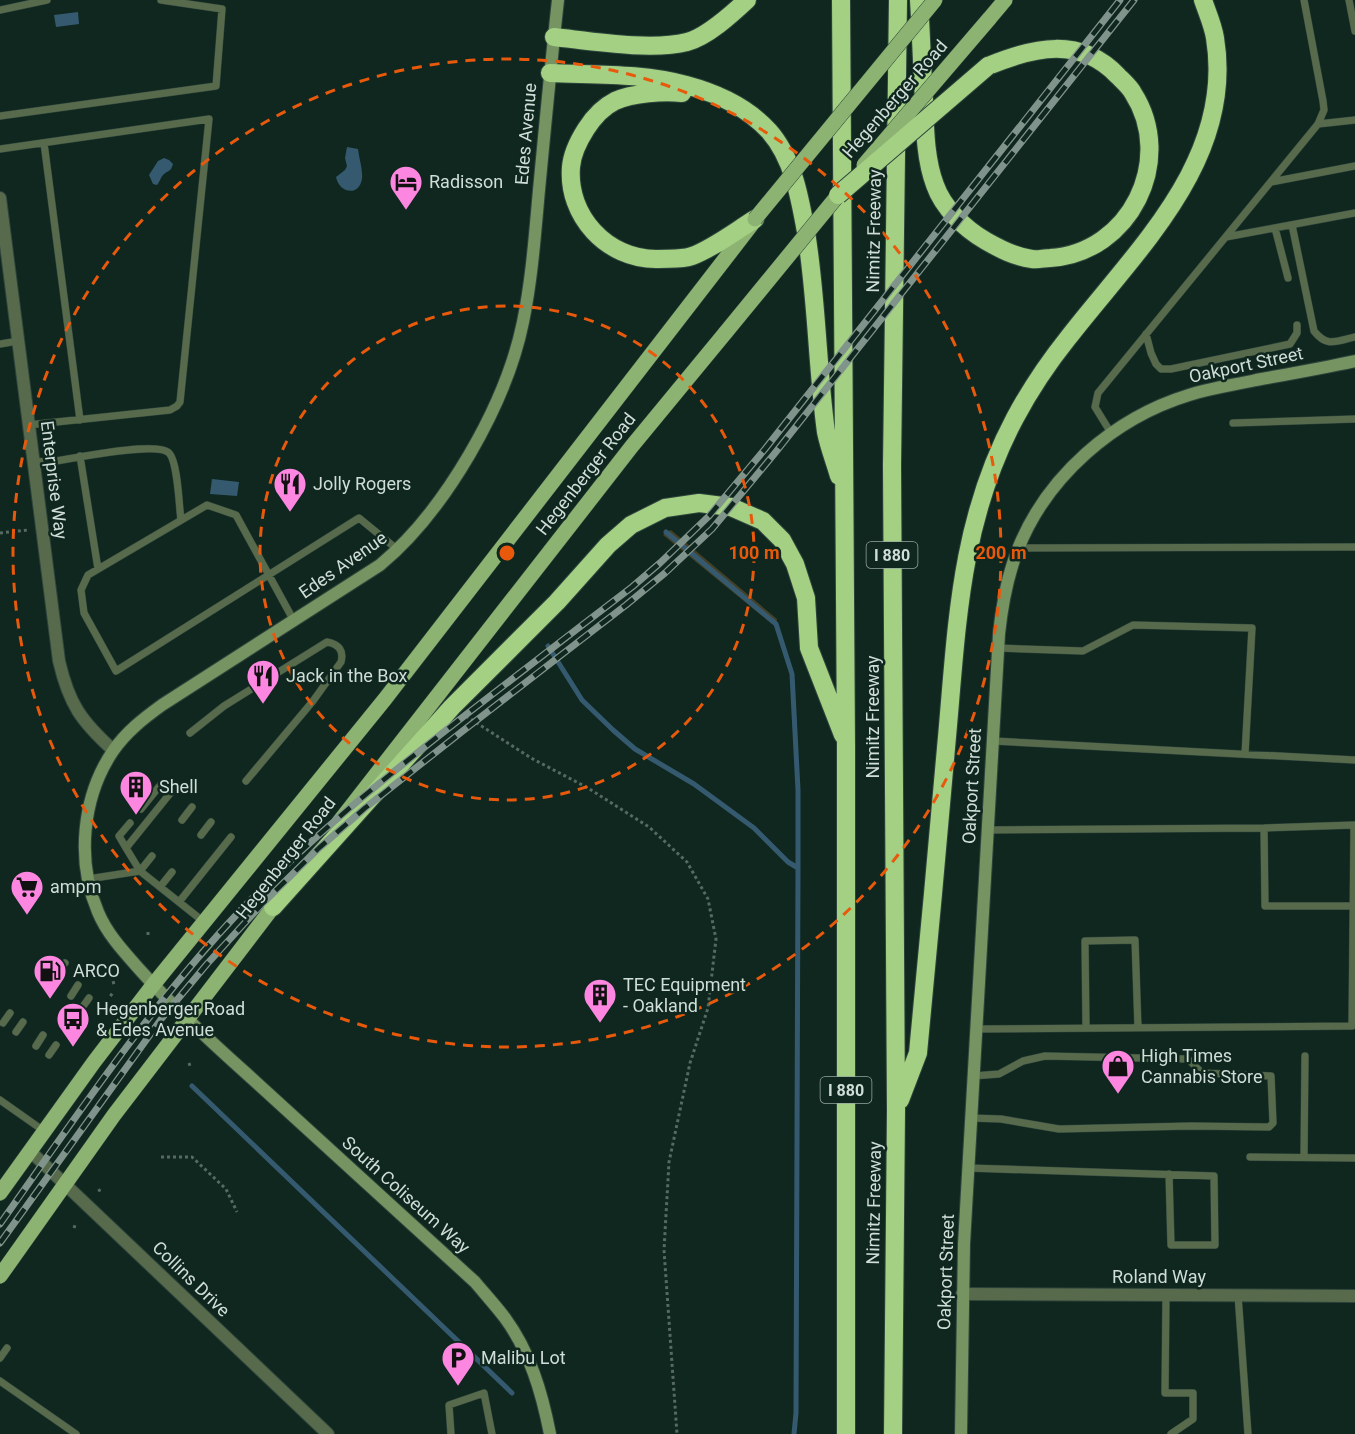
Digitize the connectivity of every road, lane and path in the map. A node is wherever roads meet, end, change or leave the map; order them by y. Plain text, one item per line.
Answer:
1 (47, 0) edge
2 (161, 0) edge
3 (558, 0) edge
4 (747, 0) edge
5 (841, 0) edge
6 (898, 0) edge
7 (919, 0) edge
8 (935, 0) edge
9 (1005, 0) edge
10 (1203, 0) edge
11 (1304, 0) edge
12 (1349, 0) edge
13 (0, 10) edge
14 (1355, 31) edge
15 (554, 37) junction
16 (550, 73) junction
17 (720, 97) junction
18 (0, 116) edge
19 (1355, 120) edge
20 (1318, 124) junction
21 (44, 143) junction
22 (0, 149) edge
23 (1355, 166) edge
24 (1271, 182) junction
25 (838, 195) junction
26 (0, 198) edge
27 (1354, 214) edge
28 (755, 219) junction
29 (1355, 223) edge
30 (1292, 225) junction
31 (1275, 228) junction
32 (2, 235) edge
33 (1226, 237) junction
34 (1288, 278) dead end
35 (1297, 325) dead end
36 (1146, 334) junction
37 (1355, 337) edge
38 (18, 341) junction
39 (0, 344) edge
40 (1355, 361) edge
41 (1355, 419) edge
42 (80, 420) junction
43 (1233, 423) dead end
44 (28, 425) junction
45 (1111, 433) junction
46 (80, 456) junction
47 (33, 461) junction
48 (845, 495) junction
49 (181, 520) junction
50 (42, 529) junction
51 (0, 533) edge
52 (1355, 547) edge
53 (1018, 548) junction
54 (398, 550) junction
55 (98, 569) junction
56 (269, 575) junction
57 (294, 621) junction
58 (998, 648) junction
59 (452, 707) junction
60 (190, 733) dead end
61 (993, 741) junction
62 (846, 745) junction
63 (113, 750) junction
64 (1245, 754) junction
65 (1355, 760) edge
66 (246, 781) dead end
67 (162, 783) dead end
68 (172, 791) dead end
69 (192, 807) dead end
70 (141, 809) dead end
71 (182, 820) dead end
72 (211, 822) dead end
73 (130, 823) dead end
74 (1264, 828) junction
75 (988, 830) junction
76 (201, 835) dead end
77 (231, 837) dead end
78 (126, 848) junction
79 (152, 856) dead end
80 (140, 872) junction
81 (172, 872) dead end
82 (88, 879) junction
83 (160, 887) junction
84 (179, 902) junction
85 (1354, 906) edge
86 (273, 907) junction
87 (204, 922) junction
88 (65, 963) dead end
89 (43, 966) dead end
90 (38, 973) dead end
91 (51, 982) dead end
92 (78, 985) dead end
93 (153, 985) junction
94 (71, 996) dead end
95 (89, 998) dead end
96 (84, 1005) dead end
97 (10, 1013) dead end
98 (186, 1018) junction
99 (23, 1022) dead end
100 (3, 1023) dead end
101 (1086, 1028) junction
102 (1138, 1028) junction
103 (976, 1029) junction
104 (16, 1032) dead end
105 (43, 1035) dead end
106 (56, 1045) dead end
107 (36, 1046) dead end
108 (49, 1055) dead end
109 (1305, 1056) dead end
110 (973, 1076) junction
111 (0, 1100) edge
112 (896, 1110) junction
113 (971, 1118) junction
114 (44, 1131) junction
115 (30, 1151) junction
116 (161, 1157) dead end
117 (1250, 1157) dead end
118 (1304, 1157) junction
119 (1355, 1158) edge
120 (968, 1168) junction
121 (1169, 1174) junction
122 (64, 1183) junction
123 (0, 1193) edge
124 (237, 1212) dead end
125 (0, 1276) edge
126 (962, 1294) junction
127 (1166, 1295) junction
128 (1238, 1295) junction
129 (1355, 1296) edge
130 (7, 1348) dead end
131 (0, 1358) edge
132 (0, 1381) edge
133 (76, 1434) edge
134 (328, 1434) edge
135 (451, 1434) edge
136 (492, 1434) edge
137 (550, 1434) edge
138 (677, 1434) edge
139 (846, 1434) edge
140 (893, 1434) edge
141 (961, 1434) edge
142 (1171, 1434) edge
143 (1248, 1434) edge

1 - 13 lane
2 - 18 lane
3 - 15 street, Edes Avenue
4 - 15 highway
5 - 48 highway, Nimitz Freeway / I 880
6 - 112 highway, Nimitz Freeway / I 880
7 - 25 highway, bridge
8 - 28 main road, Hegenberger Road, bridge
9 - 25 main road, Hegenberger Road, bridge
10 - 112 highway
11 - 20 lane
12 - 14 lane
15 - 16 street, Edes Avenue
16 - 17 highway
16 - 54 street, Edes Avenue
17 - 28 highway
17 - 48 highway
19 - 20 lane
20 - 24 lane
21 - 22 lane
21 - 42 lane
21 - 42 lane
23 - 24 lane
24 - 33 lane
25 - 86 main road, Hegenberger Road, bridge
26 - 32 street, Enterprise Way
27 - 29 lane
27 - 30 lane
28 - 87 main road, Hegenberger Road
30 - 31 lane
30 - 37 lane
31 - 33 lane
31 - 34 lane
32 - 38 street, Enterprise Way
33 - 36 lane
35 - 36 lane
36 - 45 lane
38 - 39 lane
38 - 44 street, Enterprise Way
40 - 45 street, Oakport Street
41 - 43 lane
42 - 44 lane
44 - 47 street, Enterprise Way
45 - 53 street, Oakport Street
46 - 47 lane
46 - 49 lane
46 - 55 lane
47 - 50 street, Enterprise Way
48 - 62 highway, Nimitz Freeway / I 880
49 - 55 lane
49 - 56 lane
50 - 51 path
50 - 63 street, Enterprise Way
52 - 53 lane
53 - 58 street, Oakport Street
54 - 56 lane
54 - 57 street, Edes Avenue
55 - 56 lane
56 - 57 lane
57 - 63 street, Edes Avenue
58 - 61 street, Oakport Street
58 - 64 lane
59 - 62 highway
59 - 86 highway
59 - 138 path
60 - 66 lane
61 - 64 lane
61 - 75 street, Oakport Street
62 - 139 highway, Nimitz Freeway / I 880
63 - 82 street, Edes Avenue
64 - 65 lane
67 - 70 lane
68 - 78 lane
69 - 71 lane
72 - 76 lane
73 - 78 lane
74 - 75 lane
74 - 85 lane
74 - 85 lane
75 - 103 street, Oakport Street
77 - 84 lane
78 - 80 lane
79 - 80 lane
80 - 82 lane
80 - 83 lane
81 - 83 lane
82 - 93 street, Edes Avenue
83 - 84 lane
84 - 87 lane
85 - 102 lane
86 - 98 main road, Hegenberger Road
87 - 93 main road, Hegenberger Road
88 - 91 lane
89 - 90 lane
92 - 94 lane
93 - 98 street, Edes Avenue
93 - 114 main road, Hegenberger Road
95 - 96 lane
97 - 100 lane
98 - 122 main road, Hegenberger Road
98 - 137 street, South Coliseum Way
99 - 104 lane
101 - 102 lane
101 - 102 lane
101 - 103 lane
103 - 110 street, Oakport Street
105 - 107 lane
106 - 108 lane
109 - 118 lane
110 - 113 street, Oakport Street
110 - 113 lane
111 - 114 lane
112 - 140 highway, Nimitz Freeway / I 880
113 - 120 street, Oakport Street
114 - 115 main road, Hegenberger Road
115 - 122 street, Collins Drive
115 - 123 main road, Hegenberger Road
116 - 124 path
117 - 118 lane
118 - 119 lane
120 - 121 lane
120 - 126 street, Oakport Street
121 - 121 lane
122 - 125 main road, Hegenberger Road
122 - 134 street, Collins Drive
126 - 127 street, Roland Way
126 - 141 street, Oakport Street
127 - 128 street, Roland Way
127 - 142 lane
128 - 129 street, Roland Way
128 - 143 lane
130 - 131 lane
132 - 133 lane
135 - 136 lane

